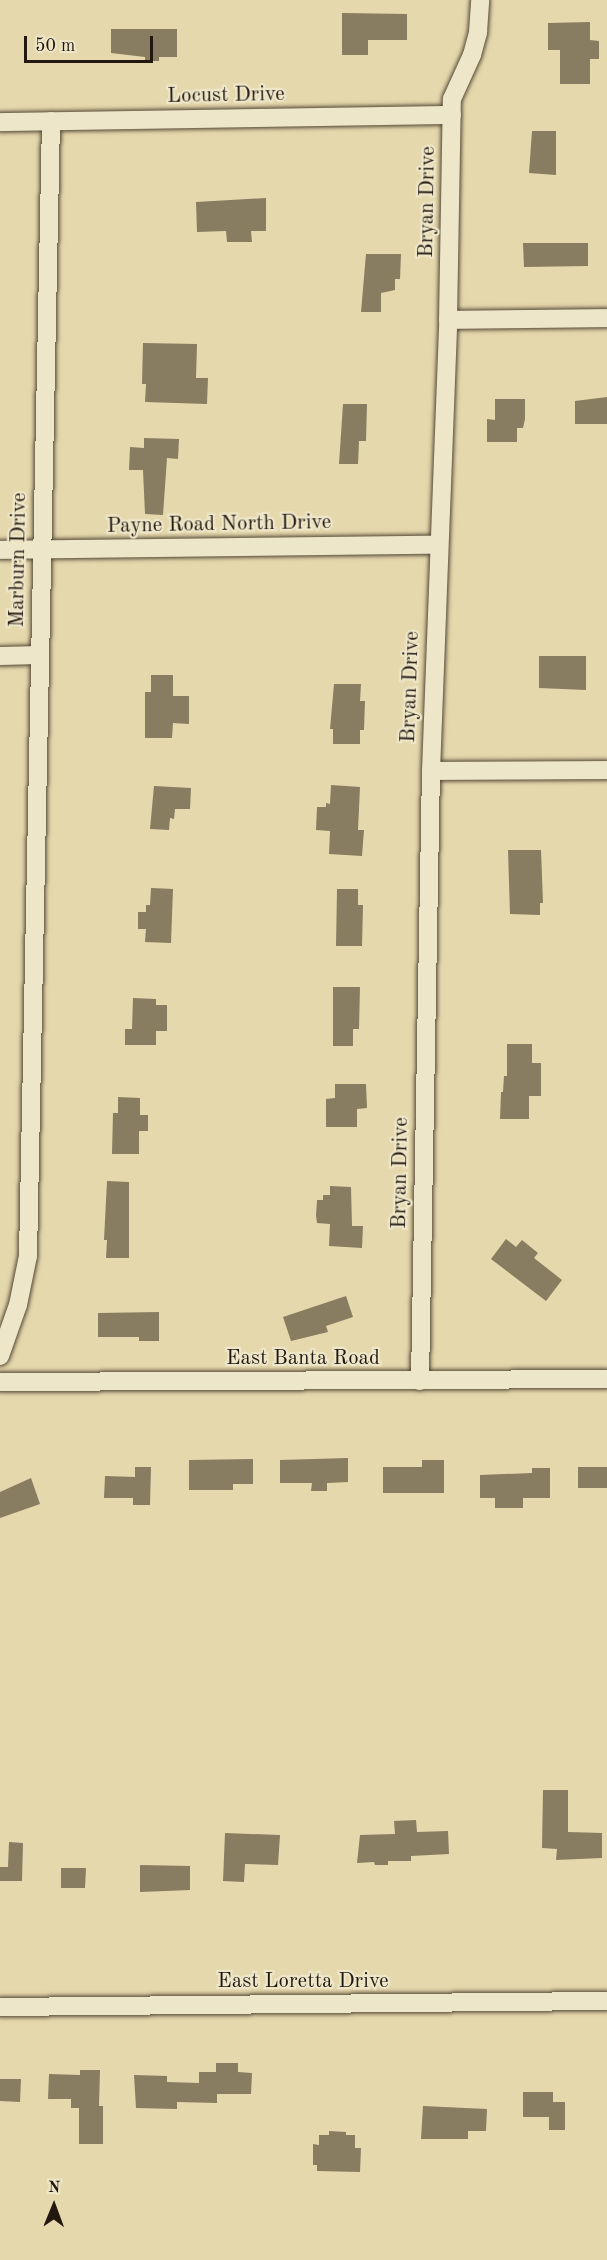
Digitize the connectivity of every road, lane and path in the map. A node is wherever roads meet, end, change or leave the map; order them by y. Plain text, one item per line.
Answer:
1 (480, 0) edge
2 (452, 115) junction
3 (51, 121) junction
4 (0, 122) edge
5 (607, 318) edge
6 (448, 320) junction
7 (439, 545) junction
8 (42, 549) junction
9 (0, 550) edge
10 (40, 655) junction
11 (0, 656) edge
12 (607, 770) edge
13 (431, 771) junction
14 (0, 1356) edge
15 (607, 1379) edge
16 (420, 1381) junction
17 (0, 1382) edge
18 (607, 2001) edge
19 (0, 2007) edge

1 - 2 street, Bryan Drive
2 - 3 street, Locust Drive
2 - 6 street, Bryan Drive
3 - 4 street, Locust Drive
3 - 8 street, Marburn Drive
5 - 6 street
6 - 7 street, Bryan Drive
7 - 8 street, Payne Road North Drive
7 - 13 street, Bryan Drive
8 - 9 street, Payne Road North Drive
8 - 10 street, Marburn Drive
10 - 11 street
10 - 14 street, Marburn Drive
12 - 13 street
13 - 16 street, Bryan Drive
15 - 16 street, East Banta Road
16 - 17 street, East Banta Road
18 - 19 street, East Loretta Drive

